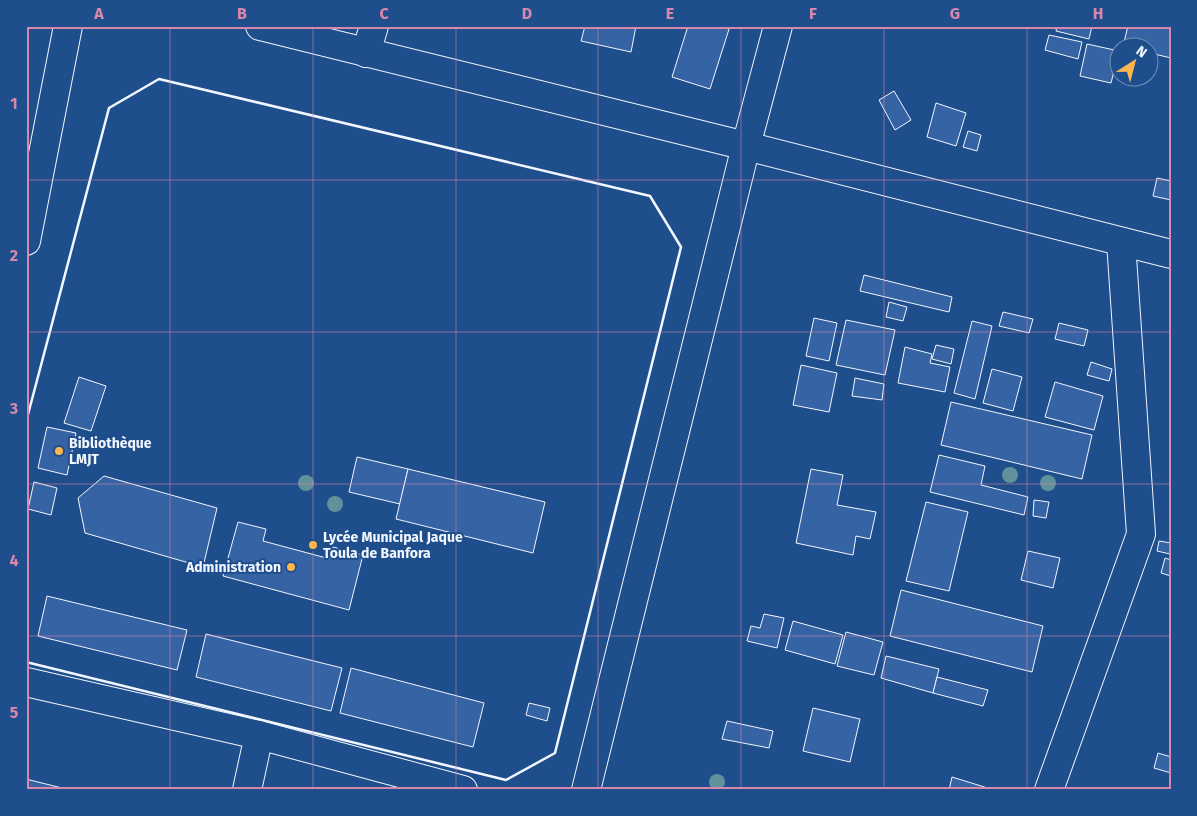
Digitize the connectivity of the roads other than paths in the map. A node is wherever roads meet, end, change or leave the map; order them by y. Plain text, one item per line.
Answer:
1 (68, 26) edge
2 (260, 26) edge
3 (374, 26) edge
4 (778, 26) edge
5 (366, 52) junction
6 (746, 146) junction
7 (26, 241) edge
8 (1121, 242) junction
9 (1171, 254) edge
10 (26, 682) edge
11 (259, 735) junction
12 (247, 790) edge
13 (463, 790) edge
14 (586, 790) edge
15 (1049, 790) edge

1 - 7 street
2 - 5 street
3 - 5 street
4 - 6 street
5 - 6 street
6 - 8 street
6 - 14 street
8 - 9 street
8 - 15 street
10 - 11 street
11 - 12 street
11 - 13 street

